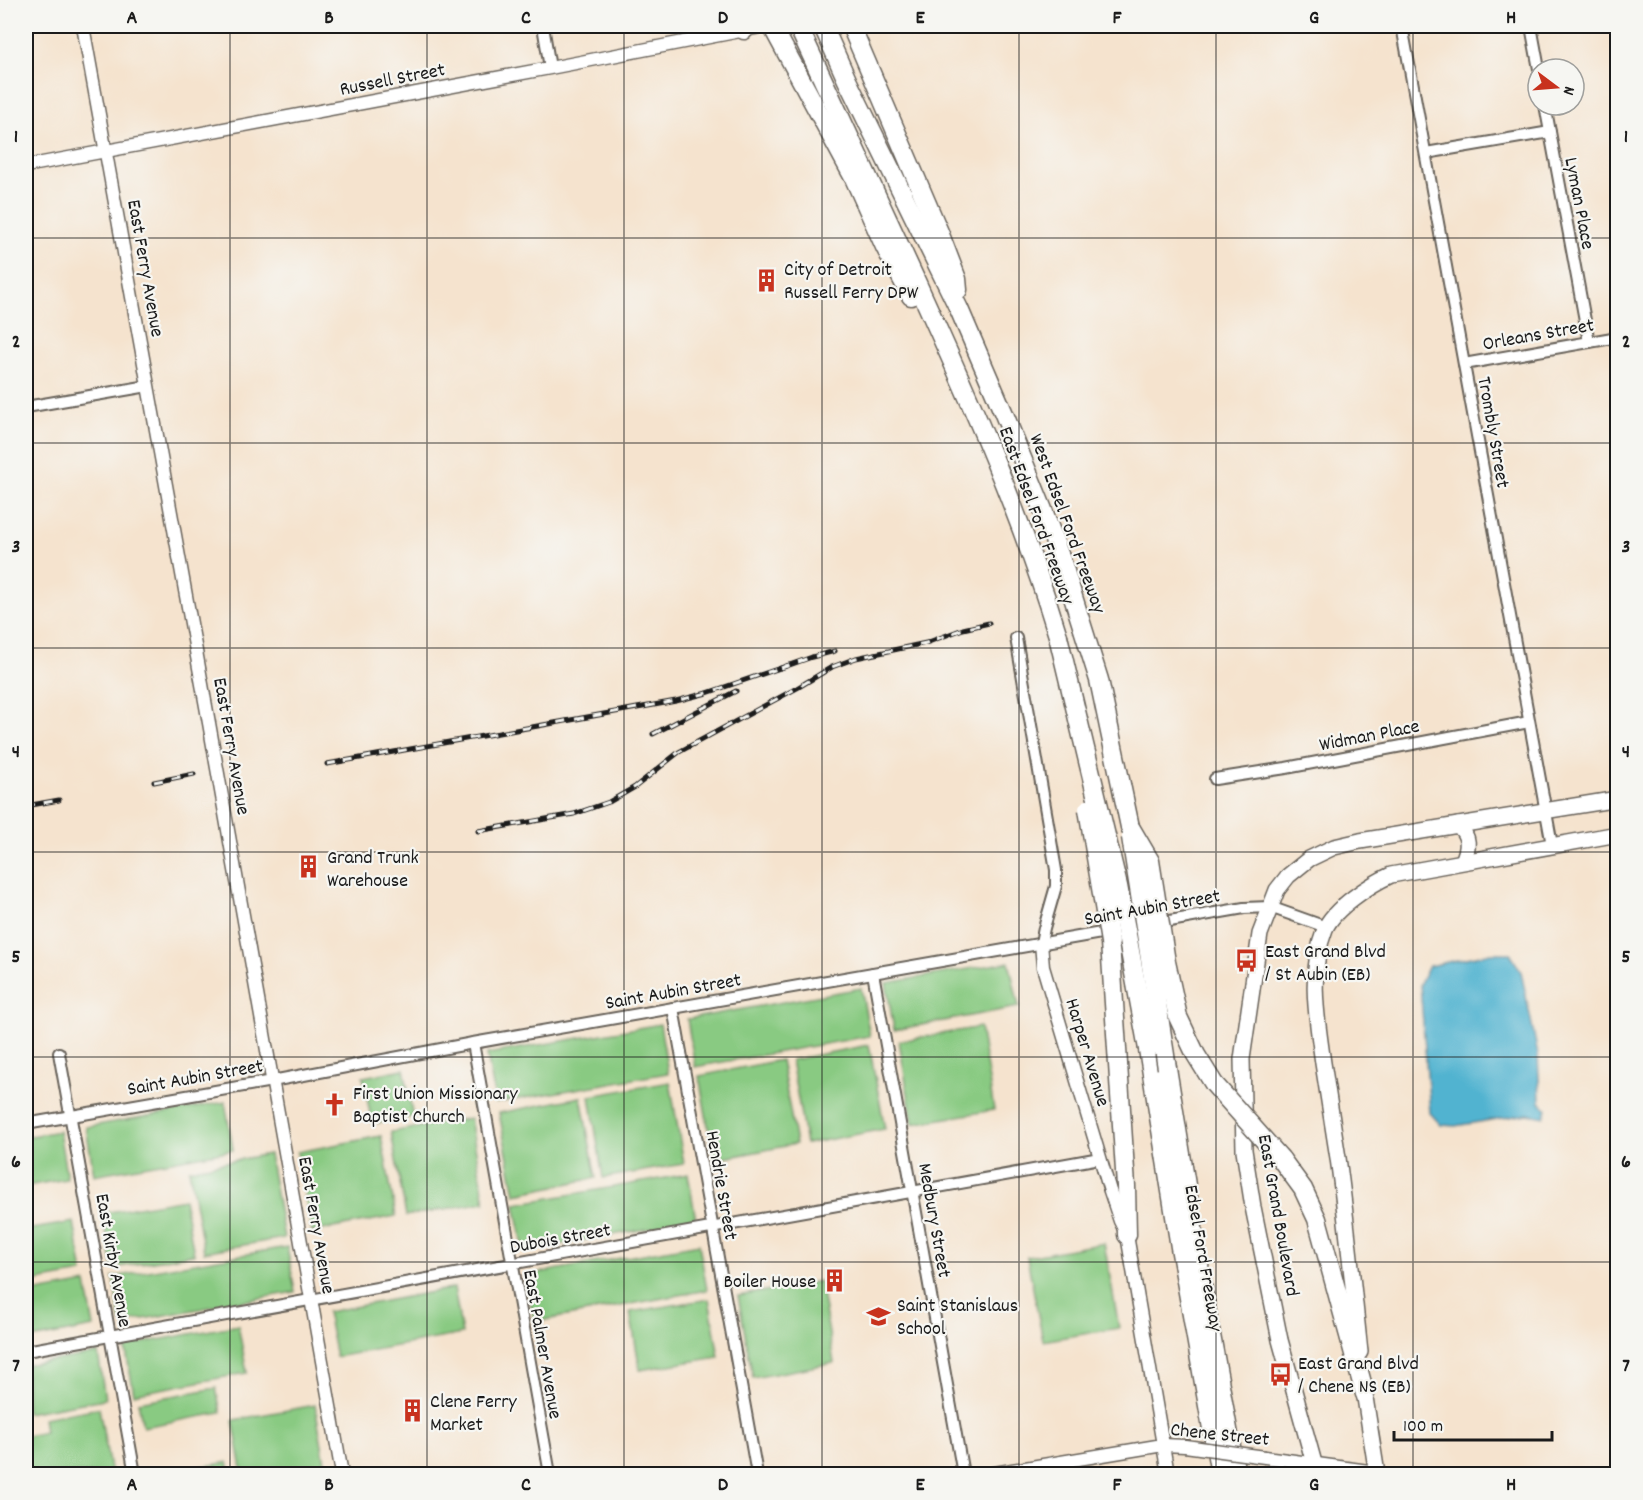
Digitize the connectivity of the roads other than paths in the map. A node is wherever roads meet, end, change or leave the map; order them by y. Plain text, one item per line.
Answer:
1 (83, 26) edge
2 (543, 26) edge
3 (766, 26) edge
4 (772, 26) edge
5 (798, 26) edge
6 (824, 26) edge
7 (851, 26) edge
8 (1402, 26) edge
9 (1531, 26) edge
10 (743, 28) edge
11 (704, 32) edge
12 (1537, 57) edge
13 (550, 68) junction
14 (1547, 117) edge
15 (1550, 132) junction
16 (107, 152) junction
17 (1426, 153) junction
18 (26, 166) edge
19 (959, 309) junction
20 (939, 331) junction
21 (1617, 337) edge
22 (1589, 342) junction
23 (1464, 364) junction
24 (148, 386) junction
25 (26, 407) edge
26 (1058, 636) junction
27 (1016, 638) dead end
28 (1529, 722) junction
29 (1215, 778) dead end
30 (1617, 799) edge
31 (1546, 811) junction
32 (1458, 825) junction
33 (1130, 827) junction
34 (1617, 834) edge
35 (1552, 845) junction
36 (1462, 861) junction
37 (1270, 908) junction
38 (1326, 927) junction
39 (1041, 943) junction
40 (873, 973) junction
41 (673, 1008) junction
42 (473, 1043) junction
43 (1148, 1049) joint
44 (59, 1053) dead end
45 (1167, 1068) joint
46 (272, 1081) junction
47 (71, 1115) junction
48 (26, 1124) edge
49 (1100, 1158) junction
50 (912, 1192) junction
51 (712, 1228) junction
52 (1127, 1235) junction
53 (512, 1264) junction
54 (311, 1300) junction
55 (110, 1336) junction
56 (26, 1351) edge
57 (1365, 1394) junction
58 (1163, 1445) junction
59 (1316, 1469) edge
60 (1376, 1473) edge
61 (135, 1474) edge
62 (342, 1474) edge
63 (550, 1474) edge
64 (757, 1474) edge
65 (963, 1474) edge
66 (988, 1474) edge
67 (1167, 1474) edge
68 (1220, 1474) edge
69 (1236, 1474) edge

1 - 16 street, East Ferry Avenue
2 - 13 street
3 - 10 street, Russell Street
4 - 20 highway
5 - 20 highway, East Edsel Ford Freeway
6 - 19 highway, West Edsel Ford Freeway
7 - 19 highway
8 - 17 street, Trombly Street
9 - 12 street
10 - 11 street, Russell Street
11 - 13 street, Russell Street
13 - 16 street, Russell Street
14 - 15 street, Lyman Place
15 - 17 street
15 - 22 street, Lyman Place
16 - 18 street, Russell Street
16 - 24 street, East Ferry Avenue
17 - 23 street, Trombly Street
19 - 33 highway, West Edsel Ford Freeway
20 - 26 highway, East Edsel Ford Freeway
21 - 22 street, Orleans Street
22 - 23 street, Orleans Street
23 - 28 street, Trombly Street
24 - 25 street
24 - 46 street, East Ferry Avenue
26 - 43 highway, East Edsel Ford Freeway, bridge
26 - 52 highway, bridge
27 - 39 street, Harper Avenue
28 - 29 street, Widman Place
28 - 31 street, Trombly Street
30 - 31 main road, East Grand Boulevard
31 - 32 main road, East Grand Boulevard
31 - 35 street, Trombly Street
32 - 36 main road
32 - 37 main road, East Grand Boulevard
33 - 45 highway, West Edsel Ford Freeway, bridge
33 - 57 highway, bridge
34 - 35 main road
35 - 36 main road
36 - 38 main road
37 - 38 street, Saint Aubin Street
37 - 39 street, Saint Aubin Street
37 - 59 main road, East Grand Boulevard
38 - 57 main road
39 - 40 street, Saint Aubin Street
39 - 49 street, Harper Avenue
40 - 41 street, Saint Aubin Street
40 - 50 street, Medbury Street
41 - 42 street, Saint Aubin Street
41 - 51 street, Hendrie Street
42 - 46 street, Saint Aubin Street
42 - 53 street, East Palmer Avenue
43 - 68 highway, Edsel Ford Freeway
44 - 47 street, East Kirby Avenue
45 - 69 highway, Edsel Ford Freeway
46 - 47 street, Saint Aubin Street
46 - 54 street, East Ferry Avenue
47 - 48 street, Saint Aubin Street
47 - 55 street, East Kirby Avenue
49 - 50 street, Dubois Street
49 - 52 street, Harper Avenue
50 - 51 street, Dubois Street
50 - 65 street, Medbury Street
51 - 53 street, Dubois Street
51 - 64 street, Hendrie Street
52 - 58 street, Harper Avenue
53 - 54 street, Dubois Street
53 - 63 street, East Palmer Avenue
54 - 55 street, Dubois Street
54 - 62 street, East Ferry Avenue
55 - 56 street, Dubois Street
55 - 61 street, East Kirby Avenue
57 - 60 main road
58 - 59 street, Chene Street, bridge
58 - 66 street, Chene Street
58 - 67 street, Harper Avenue
59 - 60 street, Chene Street

